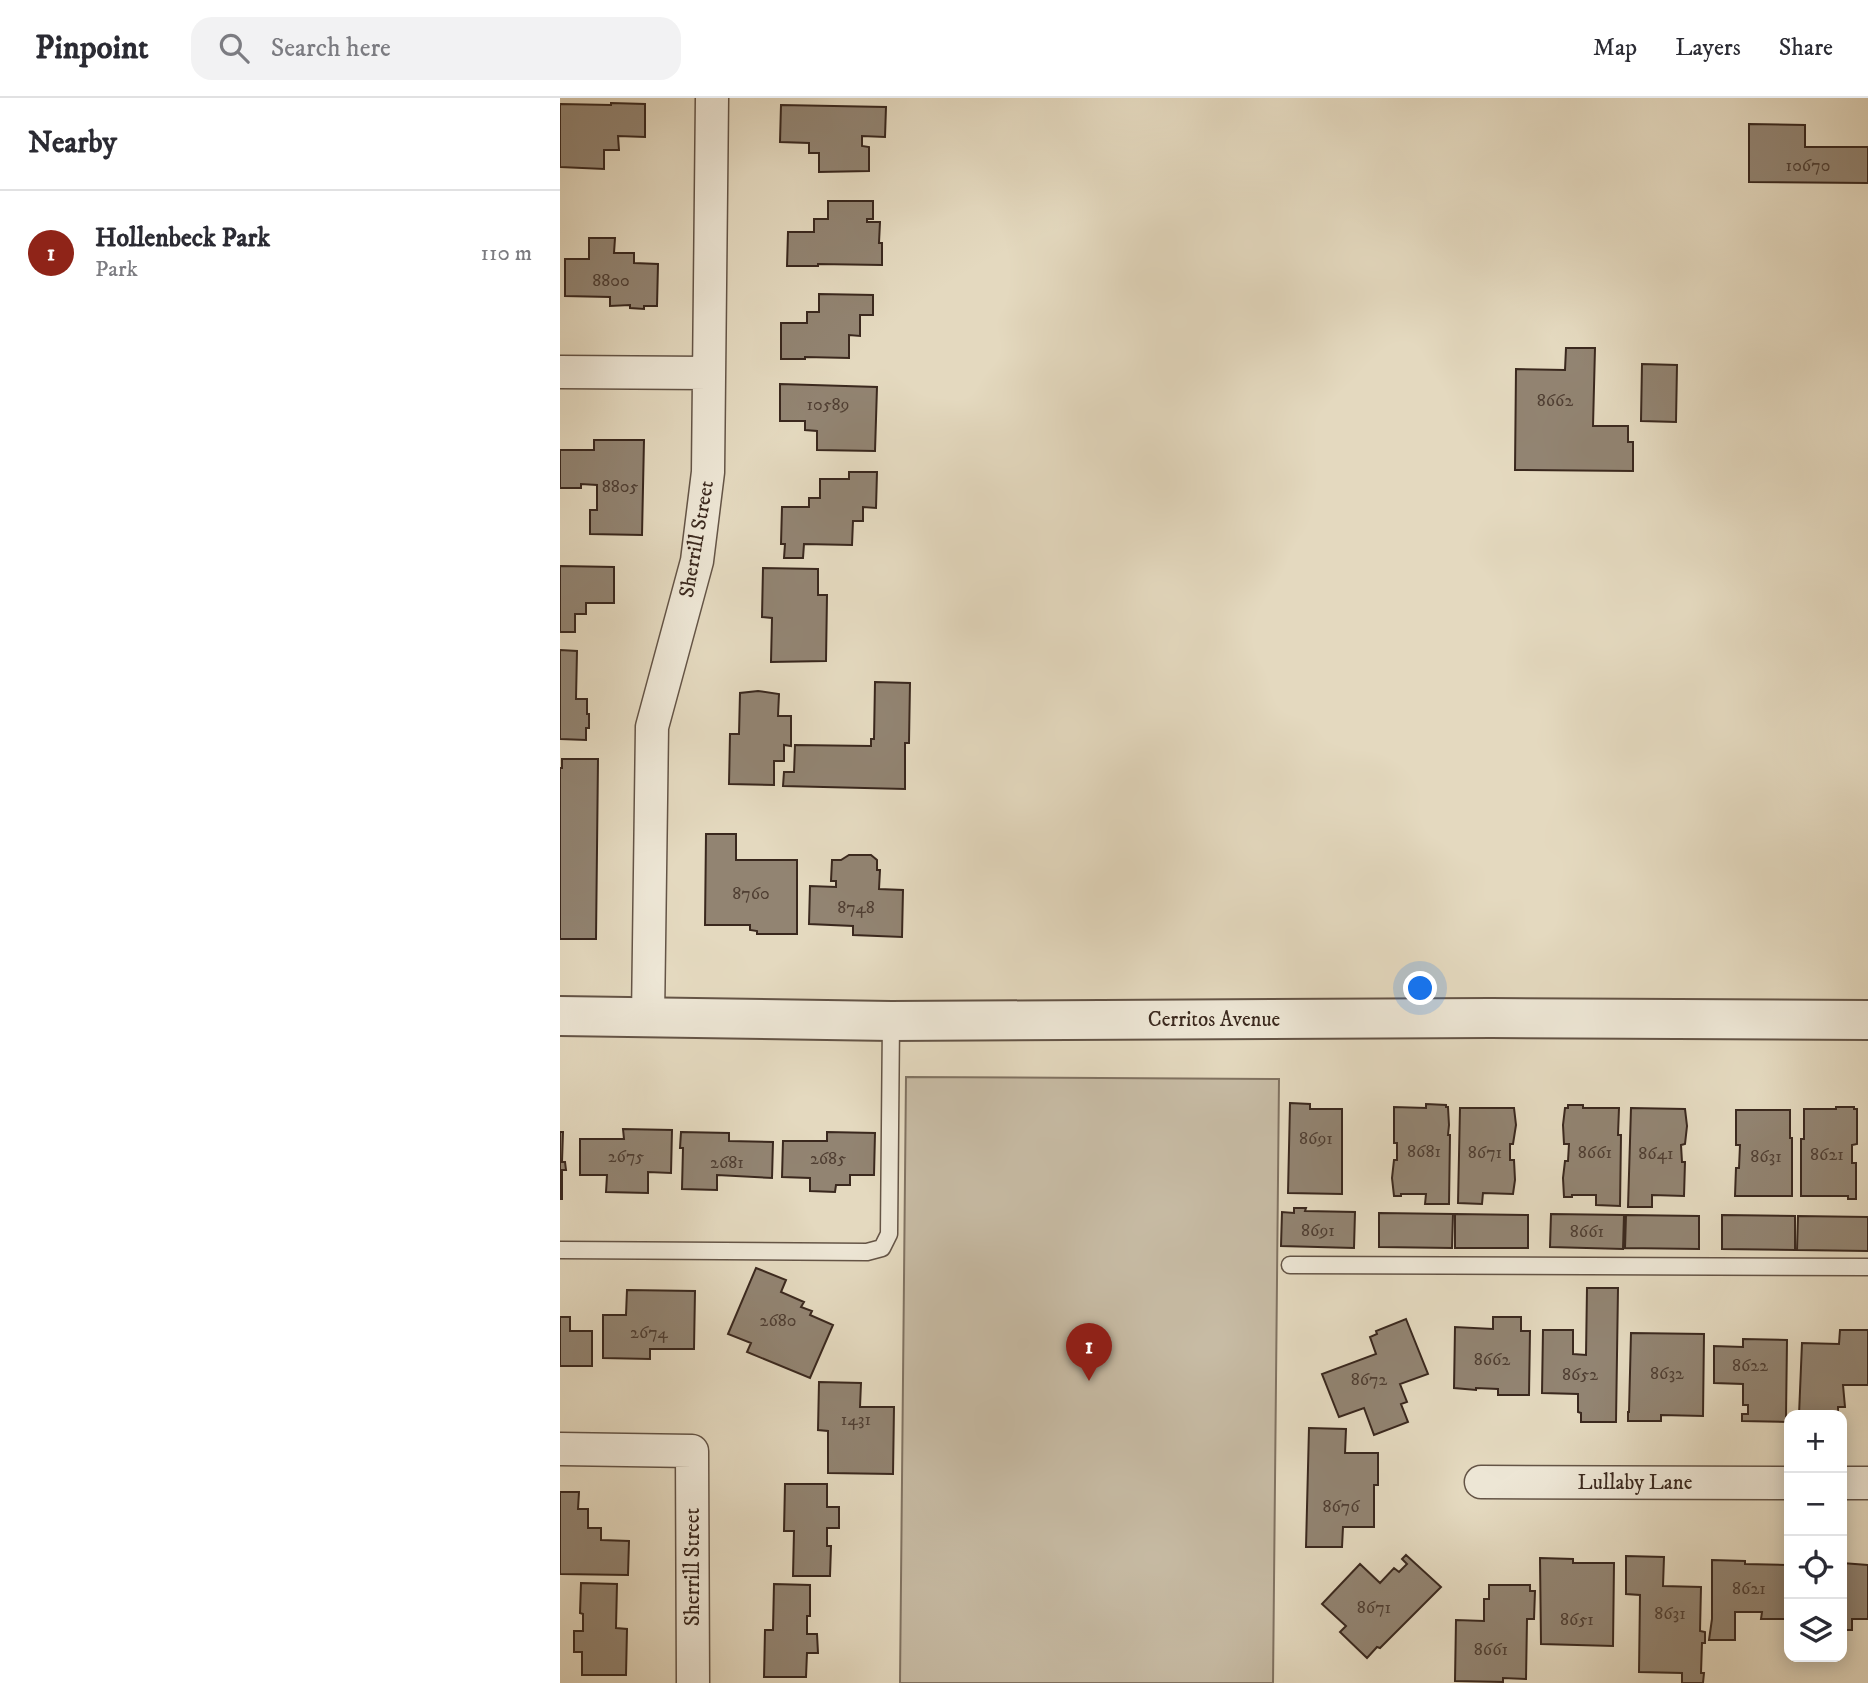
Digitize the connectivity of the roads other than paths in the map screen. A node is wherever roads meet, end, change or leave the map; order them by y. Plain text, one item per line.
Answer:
1 (712, 98) edge
2 (560, 372) edge
3 (709, 373) junction
4 (560, 1016) edge
5 (648, 1018) junction
6 (1868, 1020) edge
7 (891, 1021) junction
8 (560, 1250) edge
9 (1290, 1265) dead end
10 (1868, 1267) edge
11 (560, 1449) edge
12 (1481, 1482) dead end
13 (1784, 1483) edge
14 (1847, 1483) edge
15 (1868, 1483) edge
16 (693, 1683) edge

1 - 3 street, Sherrill Street
2 - 3 street
3 - 5 street, Sherrill Street
4 - 5 street, Cerritos Avenue
5 - 7 street, Cerritos Avenue
6 - 7 street, Cerritos Avenue
7 - 8 lane
9 - 10 lane
11 - 16 street, Sherrill Street
12 - 13 street, Lullaby Lane
14 - 15 street

